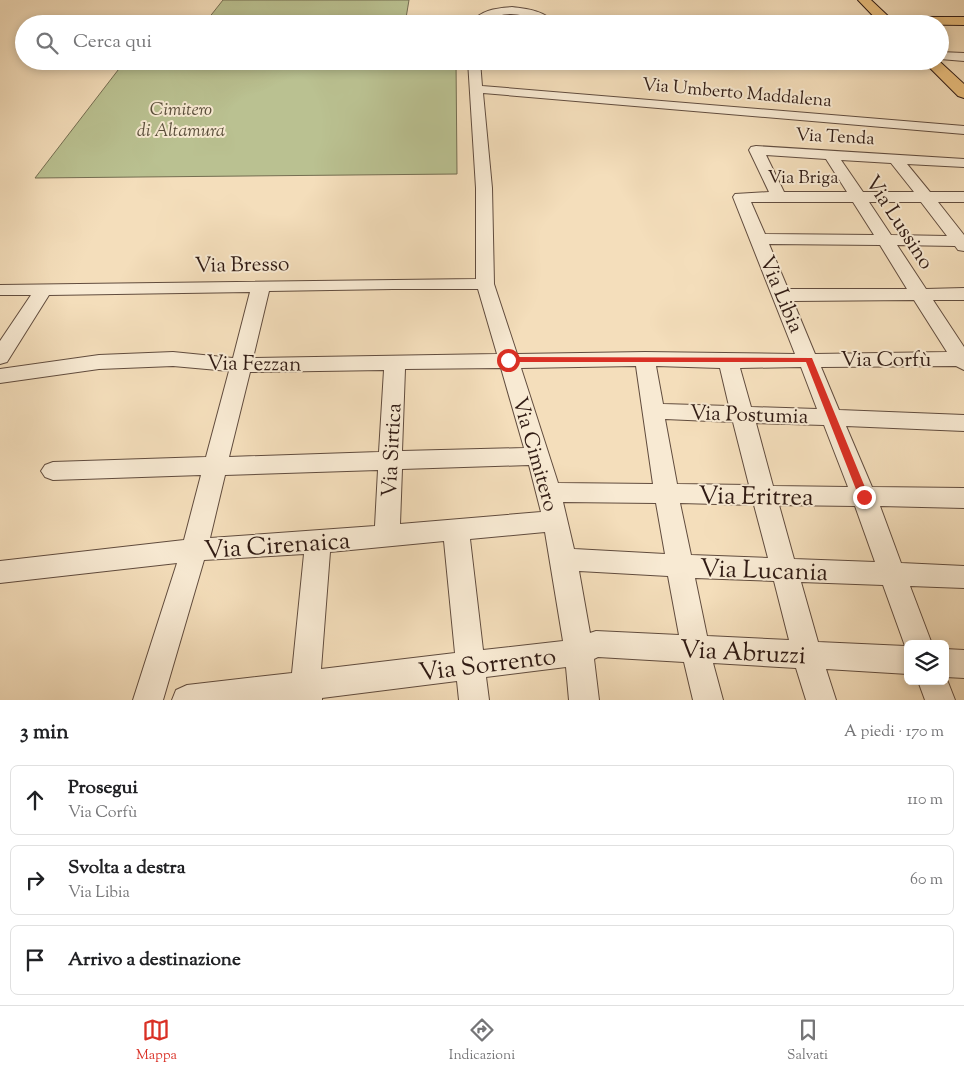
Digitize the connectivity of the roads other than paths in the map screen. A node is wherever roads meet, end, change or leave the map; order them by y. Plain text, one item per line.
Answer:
1 (490, 0) edge
2 (503, 0) edge
3 (864, 0) edge
4 (512, 11) junction
5 (489, 13) junction
6 (485, 15) edge
7 (541, 15) edge
8 (880, 15) edge
9 (949, 21) edge
10 (964, 21) edge
11 (949, 25) edge
12 (964, 25) edge
13 (949, 56) edge
14 (964, 57) edge
15 (475, 70) edge
16 (940, 70) edge
17 (476, 89) junction
18 (964, 93) edge
19 (964, 130) edge
20 (831, 155) junction
21 (896, 158) junction
22 (963, 164) edge
23 (741, 197) joint
24 (858, 197) junction
25 (925, 197) junction
26 (964, 197) edge
27 (779, 198) junction
28 (759, 239) junction
29 (886, 241) junction
30 (963, 243) edge
31 (485, 284) junction
32 (261, 286) junction
33 (0, 290) edge
34 (43, 290) junction
35 (920, 294) junction
36 (964, 294) edge
37 (781, 295) junction
38 (20, 326) junction
39 (0, 331) edge
40 (0, 357) edge
41 (645, 359) junction
42 (508, 360) junction
43 (809, 360) junction
44 (728, 361) junction
45 (963, 361) edge
46 (395, 363) junction
47 (240, 365) junction
48 (0, 376) edge
49 (653, 411) junction
50 (742, 414) junction
51 (833, 417) junction
52 (964, 423) edge
53 (537, 456) junction
54 (391, 461) junction
55 (215, 466) junction
56 (53, 471) dead end
57 (549, 492) junction
58 (666, 492) junction
59 (764, 496) junction
60 (864, 497) junction
61 (964, 498) edge
62 (555, 521) junction
63 (456, 530) junction
64 (387, 537) junction
65 (318, 542) junction
66 (194, 550) junction
67 (564, 559) junction
68 (681, 566) junction
69 (784, 569) junction
70 (0, 572) edge
71 (891, 573) junction
72 (964, 576) edge
73 (916, 640) edge
74 (695, 648) junction
75 (579, 652) junction
76 (806, 655) junction
77 (904, 660) edge
78 (949, 663) edge
79 (469, 664) junction
80 (964, 664) edge
81 (934, 685) edge
82 (306, 693) edge
83 (148, 700) edge
84 (187, 700) edge
85 (474, 700) edge
86 (584, 700) edge
87 (708, 700) edge
88 (820, 700) edge
89 (940, 700) edge

1 - 5 street
2 - 4 street
3 - 8 main road
4 - 5 street
4 - 7 street
5 - 6 street
9 - 10 main road
11 - 12 main road
13 - 14 street
15 - 17 street, Via Cimitero
16 - 18 main road
17 - 19 street, Via Umberto Maddalena
17 - 31 street, Via Cimitero
20 - 21 street, Via Tenda
20 - 24 street, Via Lussino
20 - 27 street, Via Tenda
21 - 22 street, Via Tenda
21 - 25 street
23 - 27 street, Via Briga
23 - 28 street, Via Libia
24 - 25 street, Via Briga
24 - 27 street, Via Briga
24 - 29 street, Via Lussino
25 - 26 street, Via Briga
25 - 30 street
28 - 29 street
28 - 37 street, Via Libia
29 - 30 street
29 - 35 street, Via Lussino
31 - 32 street, Via Bresso
31 - 42 street, Via Cimitero
32 - 34 street, Via Bresso
32 - 47 street
33 - 34 street, Via Bresso
34 - 38 street
35 - 36 street
35 - 37 street
35 - 45 street, Via Lussino
37 - 43 street, Via Libia
38 - 39 street
38 - 40 street
41 - 42 street, Via Corfù
41 - 44 street, Via Corfù
41 - 49 street
42 - 46 street, Via Fezzan
42 - 53 street, Via Cimitero
43 - 44 street, Via Corfù
43 - 45 street, Via Corfù
43 - 51 street, Via Libia
44 - 50 street
46 - 47 street, Via Fezzan
46 - 54 street, Via Sirtica
47 - 48 street, Via Fezzan
47 - 55 street
49 - 50 street, Via Postumia
49 - 58 street
50 - 51 street, Via Postumia
50 - 59 street
51 - 52 street, Via Postumia
51 - 60 street, Via Libia
53 - 54 street
53 - 57 street, Via Cimitero
54 - 55 street
54 - 64 street, Via Sirtica
55 - 56 street
55 - 66 street
57 - 58 street, Via Eritrea
57 - 62 street, Via Cimitero
58 - 59 street, Via Eritrea
58 - 68 street
59 - 60 street, Via Eritrea
59 - 69 street
60 - 61 street, Via Eritrea
60 - 71 street, Via Libia
62 - 63 street, Via Cirenaica
62 - 67 street, Via Cimitero
63 - 64 street, Via Cirenaica
63 - 79 street
64 - 65 street, Via Cirenaica
65 - 66 street, Via Cirenaica
65 - 82 street
66 - 70 street, Via Cirenaica
66 - 83 street
67 - 68 street, Via Lucania
67 - 75 street, Via Cimitero
68 - 69 street, Via Lucania
68 - 74 street
69 - 71 street, Via Lucania
69 - 76 street
71 - 72 street, Via Lucania
71 - 73 street, Via Libia
74 - 75 street, Via Abruzzi
74 - 76 street, Via Abruzzi
74 - 87 street
75 - 79 street, Via Sorrento
75 - 86 street, Via Cimitero
76 - 77 street, Via Abruzzi
76 - 88 street
78 - 80 street
79 - 82 street, Via Sorrento
79 - 85 street
81 - 89 street
82 - 84 street, Via Sorrento

